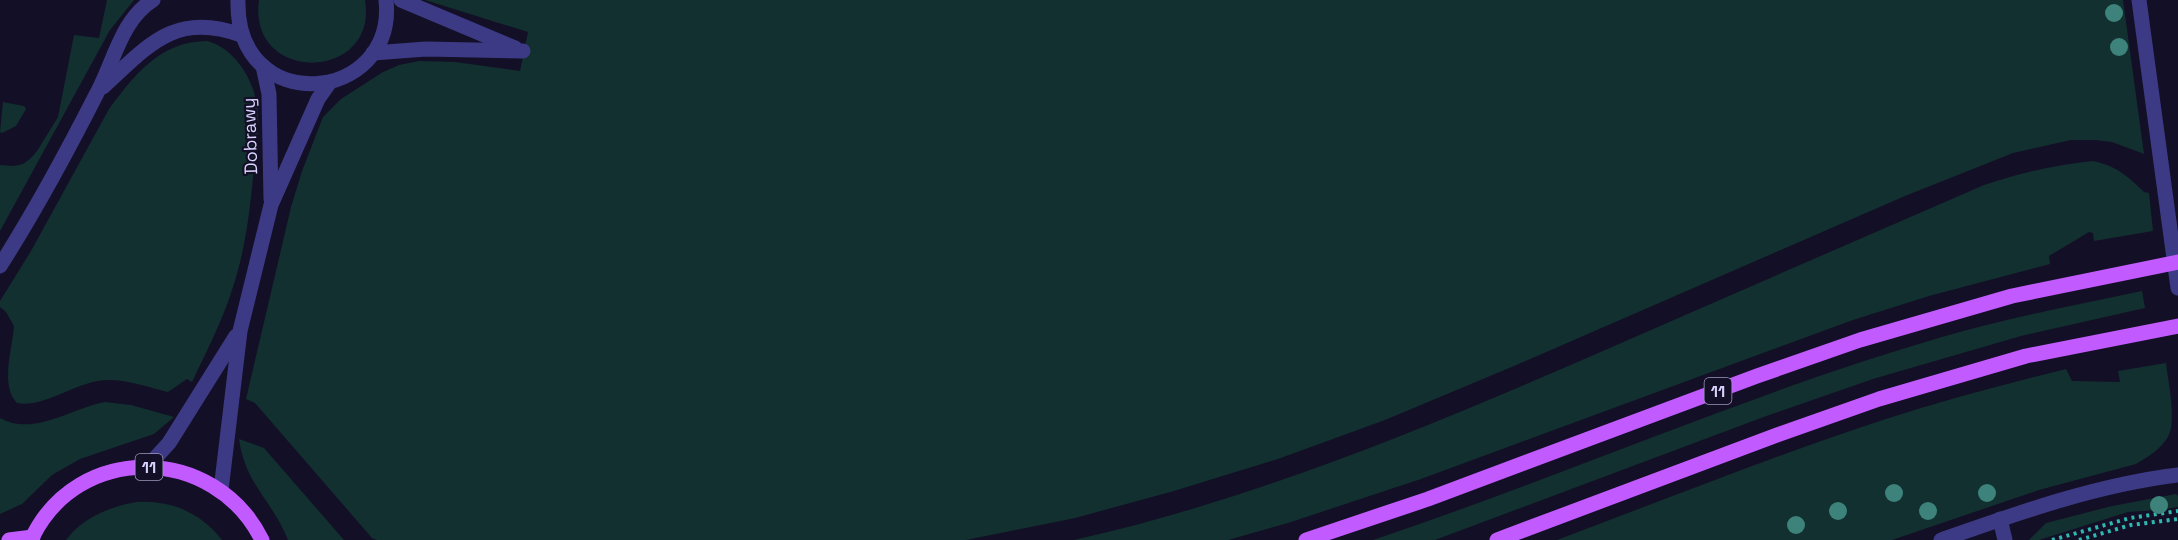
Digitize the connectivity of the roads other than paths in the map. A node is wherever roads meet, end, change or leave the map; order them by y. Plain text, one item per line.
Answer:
1 (153, 0) edge
2 (238, 0) edge
3 (386, 0) edge
4 (401, 0) edge
5 (2139, 0) edge
6 (242, 35) junction
7 (373, 53) junction
8 (263, 66) junction
9 (330, 82) junction
10 (99, 91) junction
11 (272, 205) junction
12 (2178, 262) edge
13 (0, 266) edge
14 (2178, 288) edge
15 (2178, 326) edge
16 (240, 331) junction
17 (147, 467) junction
18 (2178, 475) edge
19 (221, 490) junction
20 (2000, 519) junction
21 (32, 538) edge
22 (9, 540) edge
23 (262, 540) edge
24 (1306, 540) edge
25 (1497, 540) edge
26 (1941, 540) edge
27 (2005, 540) edge

1 - 10 street
2 - 6 street, Dobrawy
3 - 7 street, Dobrawy
4 - 7 street
5 - 14 street
6 - 8 street, Dobrawy
6 - 10 street
7 - 9 street, Dobrawy
8 - 9 street, Dobrawy
8 - 11 street, Dobrawy
9 - 11 street, Dobrawy
10 - 13 street
11 - 16 street, Dobrawy
12 - 24 main road, 11
15 - 25 main road
16 - 17 street
16 - 19 street
17 - 19 main road, 11
17 - 21 main road, 11
18 - 20 street
19 - 23 main road, 11
20 - 26 street
20 - 27 street
21 - 22 main road, 11

